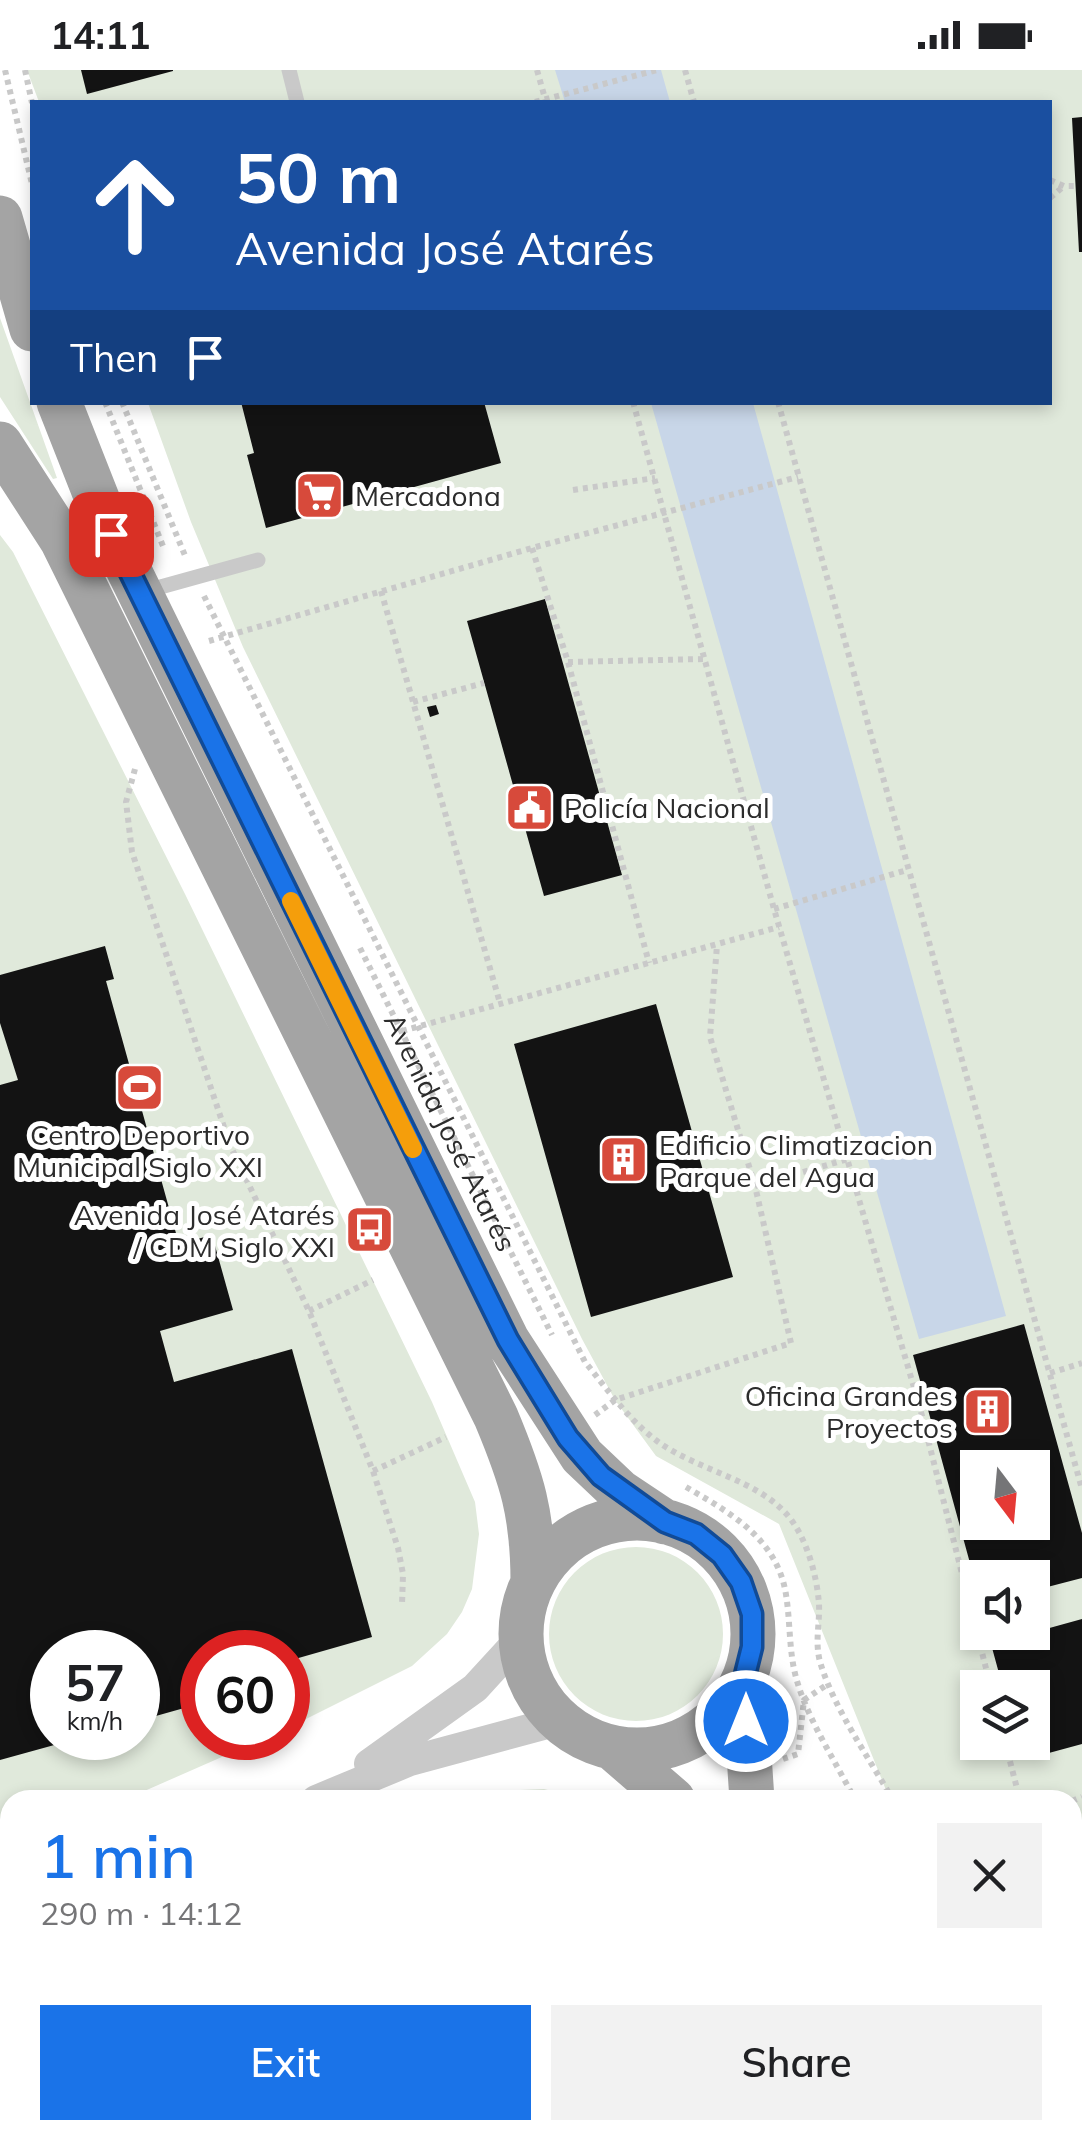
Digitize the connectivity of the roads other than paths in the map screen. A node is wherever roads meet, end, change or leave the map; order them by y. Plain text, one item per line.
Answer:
1 (289, 70) edge
2 (296, 100) edge
3 (9, 236) edge
4 (30, 321) edge
5 (61, 405) edge
6 (0, 444) edge
7 (258, 560) dead end
8 (172, 585) junction
9 (668, 1500) junction
10 (532, 1582) junction
11 (520, 1639) junction
12 (744, 1679) junction
13 (558, 1721) junction
14 (614, 1749) junction
15 (332, 1790) edge
16 (338, 1790) edge
17 (661, 1790) edge
18 (751, 1790) edge

1 - 2 lane
3 - 4 main road
5 - 8 main road, Avenida José Atarés
6 - 10 main road
7 - 8 lane
8 - 9 main road, Avenida José Atarés
9 - 10 main road
9 - 12 main road
10 - 11 main road
11 - 13 main road
11 - 15 street
12 - 14 main road
12 - 18 main road
13 - 14 main road
13 - 16 street
14 - 17 main road

